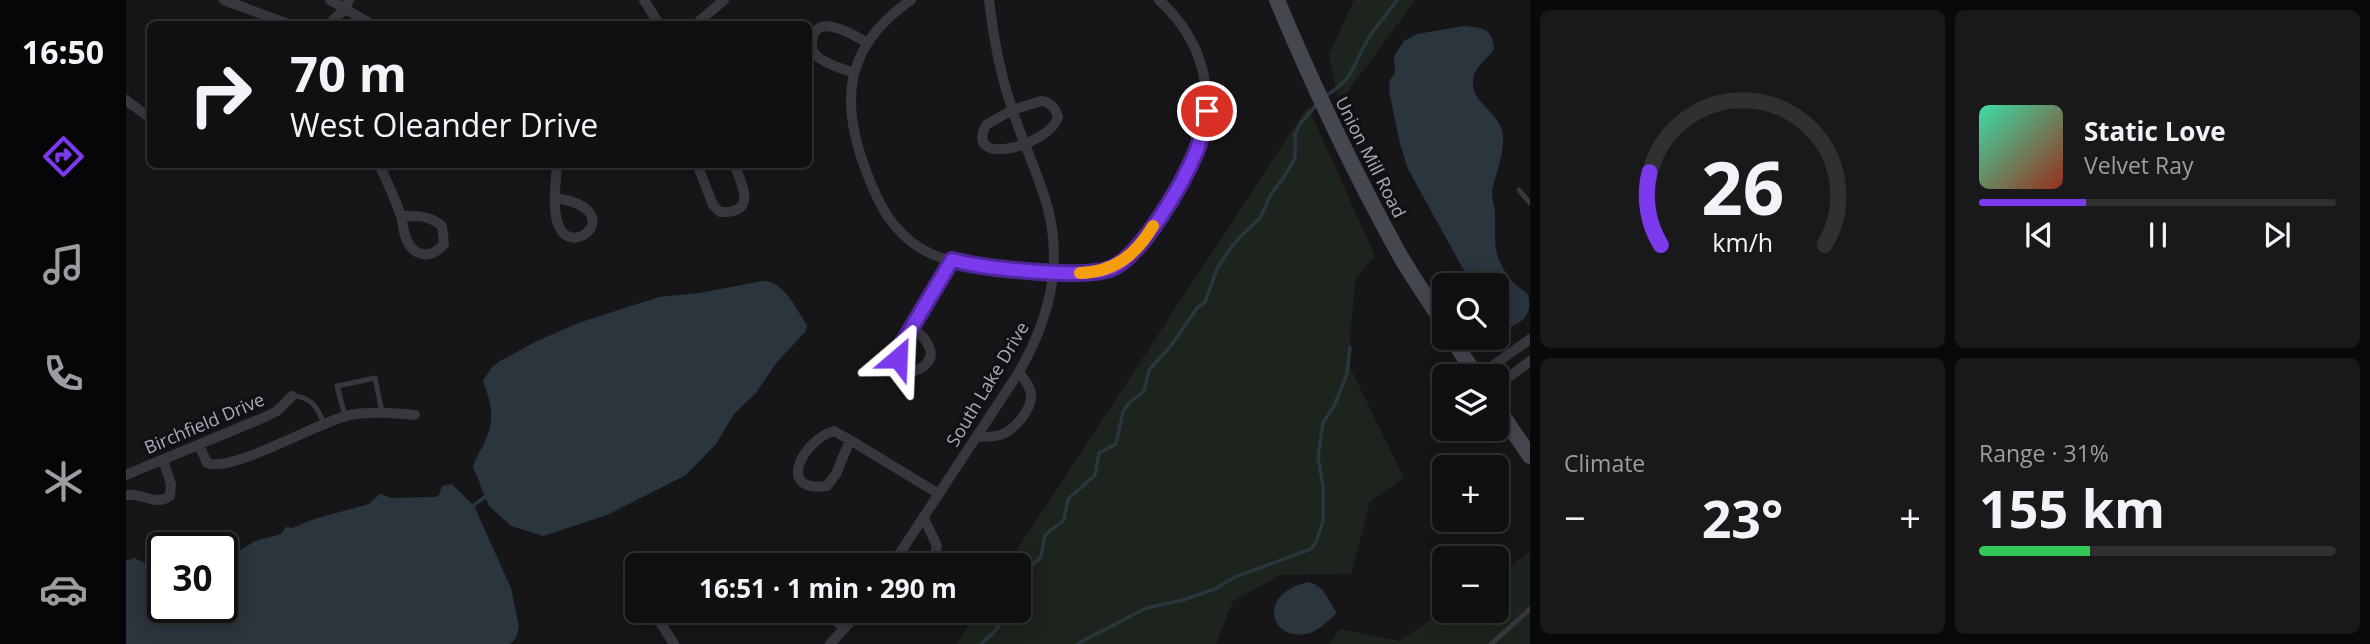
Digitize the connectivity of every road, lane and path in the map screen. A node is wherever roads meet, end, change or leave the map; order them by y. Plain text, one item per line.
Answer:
1 (224, 0) edge
2 (330, 0) edge
3 (644, 0) edge
4 (724, 0) edge
5 (911, 0) edge
6 (989, 0) edge
7 (1159, 0) edge
8 (1276, 0) edge
9 (347, 4) edge
10 (280, 21) edge
11 (332, 21) edge
12 (367, 21) edge
13 (657, 21) edge
14 (700, 21) edge
15 (868, 43) junction
16 (853, 73) junction
17 (126, 100) edge
18 (1012, 110) junction
19 (147, 116) edge
20 (1025, 144) junction
21 (381, 168) edge
22 (557, 168) edge
23 (699, 168) edge
24 (736, 168) edge
25 (1519, 190) dead end
26 (556, 198) dead end
27 (1530, 203) edge
28 (401, 216) junction
29 (952, 260) junction
30 (1052, 272) junction
31 (1432, 306) edge
32 (912, 327) dead end
33 (1530, 339) edge
34 (1530, 361) edge
35 (1495, 364) edge
36 (1019, 372) junction
37 (1509, 377) edge
38 (292, 396) joint
39 (382, 412) junction
40 (415, 415) dead end
41 (345, 416) junction
42 (324, 424) junction
43 (1509, 425) edge
44 (977, 437) junction
45 (850, 440) junction
46 (199, 444) junction
47 (1530, 456) edge
48 (163, 460) junction
49 (126, 475) edge
50 (126, 495) edge
51 (939, 495) junction
52 (924, 518) junction
53 (900, 553) edge
54 (935, 553) edge
55 (1530, 609) edge
56 (660, 623) edge
57 (839, 623) edge
58 (849, 623) edge
59 (845, 628) junction
60 (672, 643) edge
61 (830, 644) edge
62 (1491, 644) edge

1 - 10 street
2 - 9 street
3 - 13 street
4 - 14 street
5 - 15 street
6 - 18 street, South Lake Drive
7 - 30 street
8 - 31 street, Union Mill Road
9 - 11 street
9 - 12 street
15 - 16 street
15 - 16 street
16 - 29 street
17 - 19 street
18 - 20 street, South Lake Drive
18 - 20 street
18 - 20 street
20 - 30 street, South Lake Drive
21 - 28 street
22 - 26 street
23 - 24 street
25 - 27 lane
28 - 28 street
29 - 30 street
29 - 32 street
30 - 36 street, South Lake Drive
33 - 35 street
34 - 37 street
36 - 44 street, South Lake Drive
36 - 44 street
38 - 42 lane
38 - 46 street, Birchfield Drive
39 - 40 street
39 - 41 street
39 - 41 lane
41 - 42 street
42 - 46 street
43 - 47 street
44 - 51 street, South Lake Drive
45 - 45 street
45 - 51 street
46 - 48 street, Birchfield Drive
48 - 49 street, Birchfield Drive
48 - 50 street
51 - 52 street, South Lake Drive
52 - 53 street, South Lake Drive
52 - 54 street
55 - 62 lane
56 - 60 street
57 - 59 street
58 - 59 street
59 - 61 street

